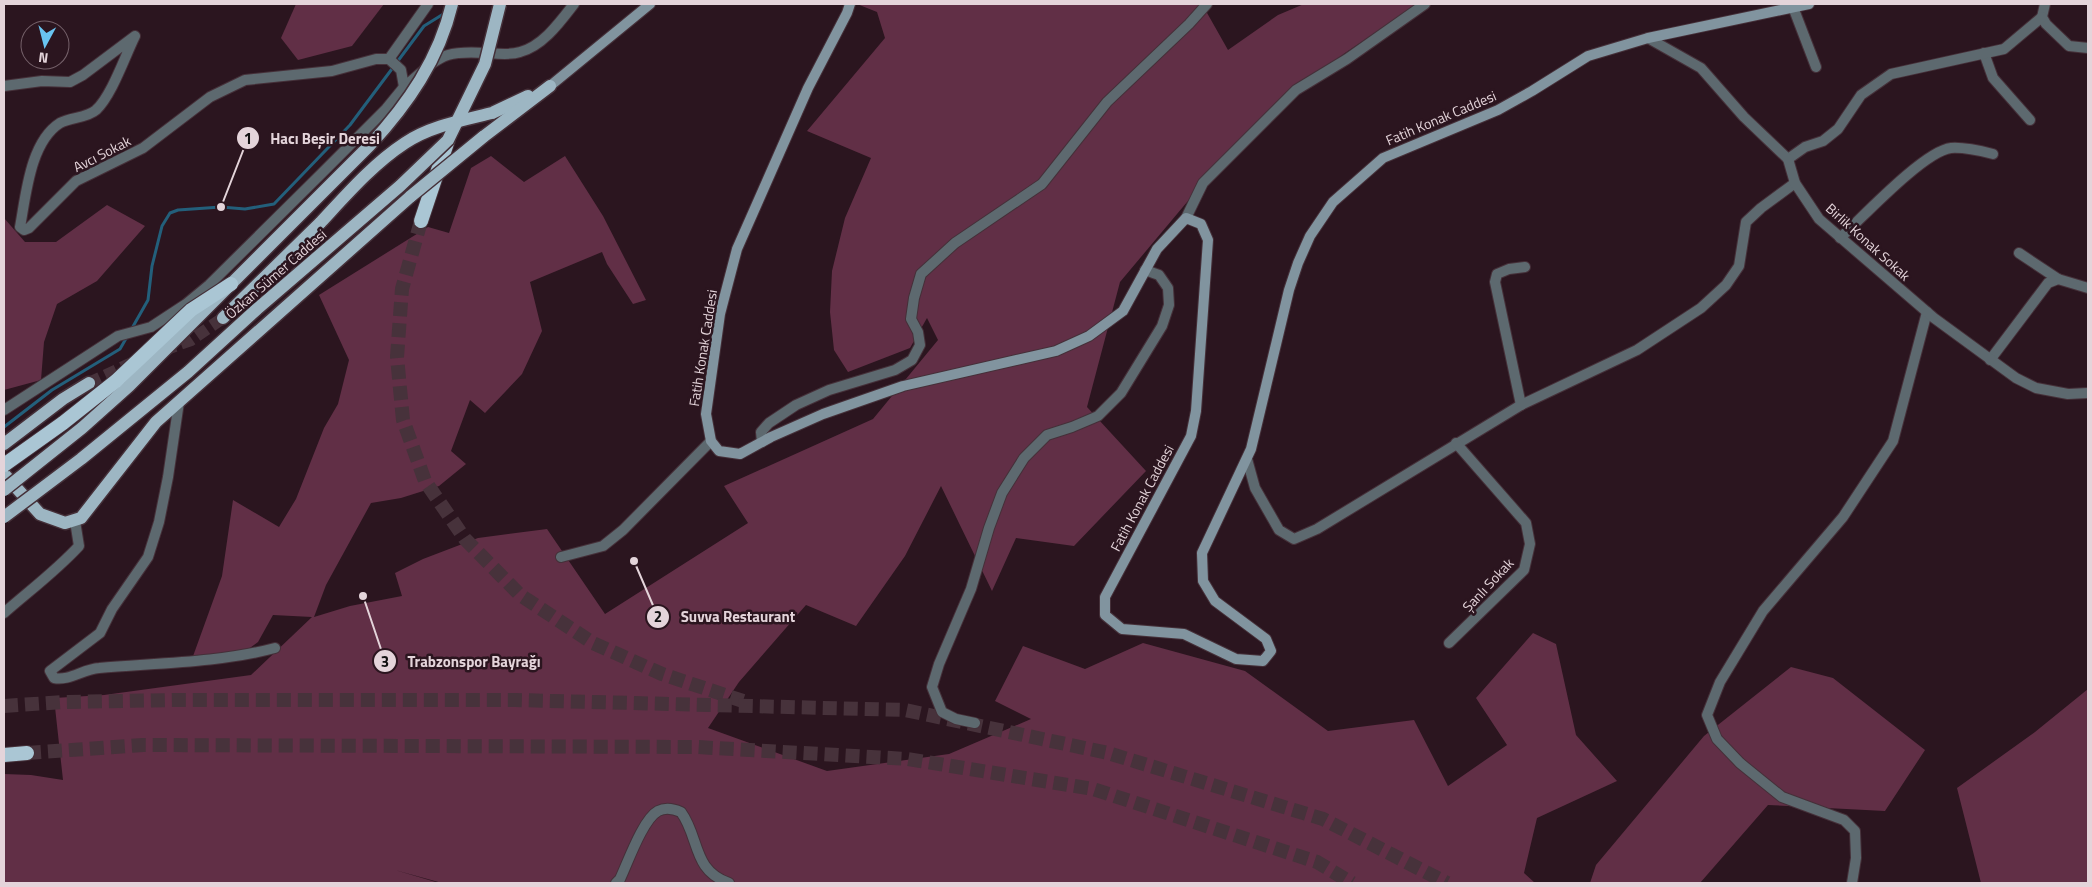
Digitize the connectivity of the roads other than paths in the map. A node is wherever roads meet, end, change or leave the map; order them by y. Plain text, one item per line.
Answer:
1 (428, 4) edge
2 (452, 4) edge
3 (500, 4) edge
4 (574, 4) edge
5 (650, 4) edge
6 (850, 4) edge
7 (1207, 4) edge
8 (1425, 4) edge
9 (1809, 4) edge
10 (2045, 4) edge
11 (1793, 7) junction
12 (2042, 17) junction
13 (1648, 38) junction
14 (2088, 48) edge
15 (1984, 54) junction
16 (389, 59) junction
17 (1816, 67) dead end
18 (4, 86) edge
19 (550, 86) junction
20 (404, 87) junction
21 (2030, 120) dead end
22 (448, 140) junction
23 (1993, 154) dead end
24 (1788, 160) junction
25 (1795, 184) junction
26 (1186, 218) junction
27 (422, 222) tunnel mouth
28 (1840, 238) junction
29 (2018, 253) dead end
30 (1525, 267) dead end
31 (1145, 270) junction
32 (2058, 279) junction
33 (232, 284) junction
34 (2088, 288) edge
35 (1927, 312) junction
36 (223, 318) tunnel mouth
37 (1990, 360) junction
38 (89, 383) tunnel mouth
39 (2088, 393) edge
40 (179, 402) junction
41 (1521, 405) junction
42 (4, 410) edge
43 (711, 441) junction
44 (762, 442) junction
45 (1456, 443) junction
46 (4, 444) edge
47 (1247, 459) junction
48 (4, 465) edge
49 (4, 474) edge
50 (4, 490) edge
51 (4, 516) edge
52 (76, 520) junction
53 (561, 557) dead end
54 (4, 613) edge
55 (1449, 643) dead end
56 (275, 648) dead end
57 (975, 723) dead end
58 (27, 752) tunnel mouth
59 (4, 755) edge
60 (618, 882) edge
61 (729, 883) edge
62 (1852, 883) edge

1 - 16 street
2 - 33 main road, Özkan Sümer Caddesi, bridge
3 - 22 main road, Özkan Sümer Caddesi, bridge
4 - 20 street
5 - 19 main road
6 - 43 main road, Fatih Konak Caddesi
7 - 44 street
8 - 26 street
9 - 11 main road, Fatih Konak Caddesi
10 - 12 street
11 - 13 main road, Fatih Konak Caddesi
11 - 17 street
12 - 14 street
12 - 15 street
13 - 24 street, Birlik Konak Sokak
13 - 47 main road, Fatih Konak Caddesi
15 - 21 street
15 - 24 street
16 - 18 street, Avcı Sokak
16 - 20 street
19 - 36 main road, bridge
19 - 40 main road, bridge
20 - 42 street
22 - 27 highway
22 - 51 main road, Özkan Sümer Caddesi, bridge
23 - 28 street
24 - 25 street, Birlik Konak Sokak
25 - 28 street, Birlik Konak Sokak
25 - 41 street
26 - 31 main road
26 - 47 main road, Fatih Konak Caddesi
28 - 35 street, Birlik Konak Sokak
29 - 32 street
30 - 41 street
31 - 44 main road
31 - 57 street
32 - 34 street
32 - 37 street
33 - 48 highway, bridge
33 - 50 main road, Özkan Sümer Caddesi, bridge
35 - 37 street, Birlik Konak Sokak
35 - 62 street
37 - 39 street, Birlik Konak Sokak
38 - 46 main road
40 - 52 main road
40 - 56 street
41 - 45 street
43 - 44 main road
43 - 53 street
45 - 47 street
45 - 55 street, Şanlı Sokak
49 - 52 main road
52 - 54 street
58 - 59 highway
60 - 61 street

